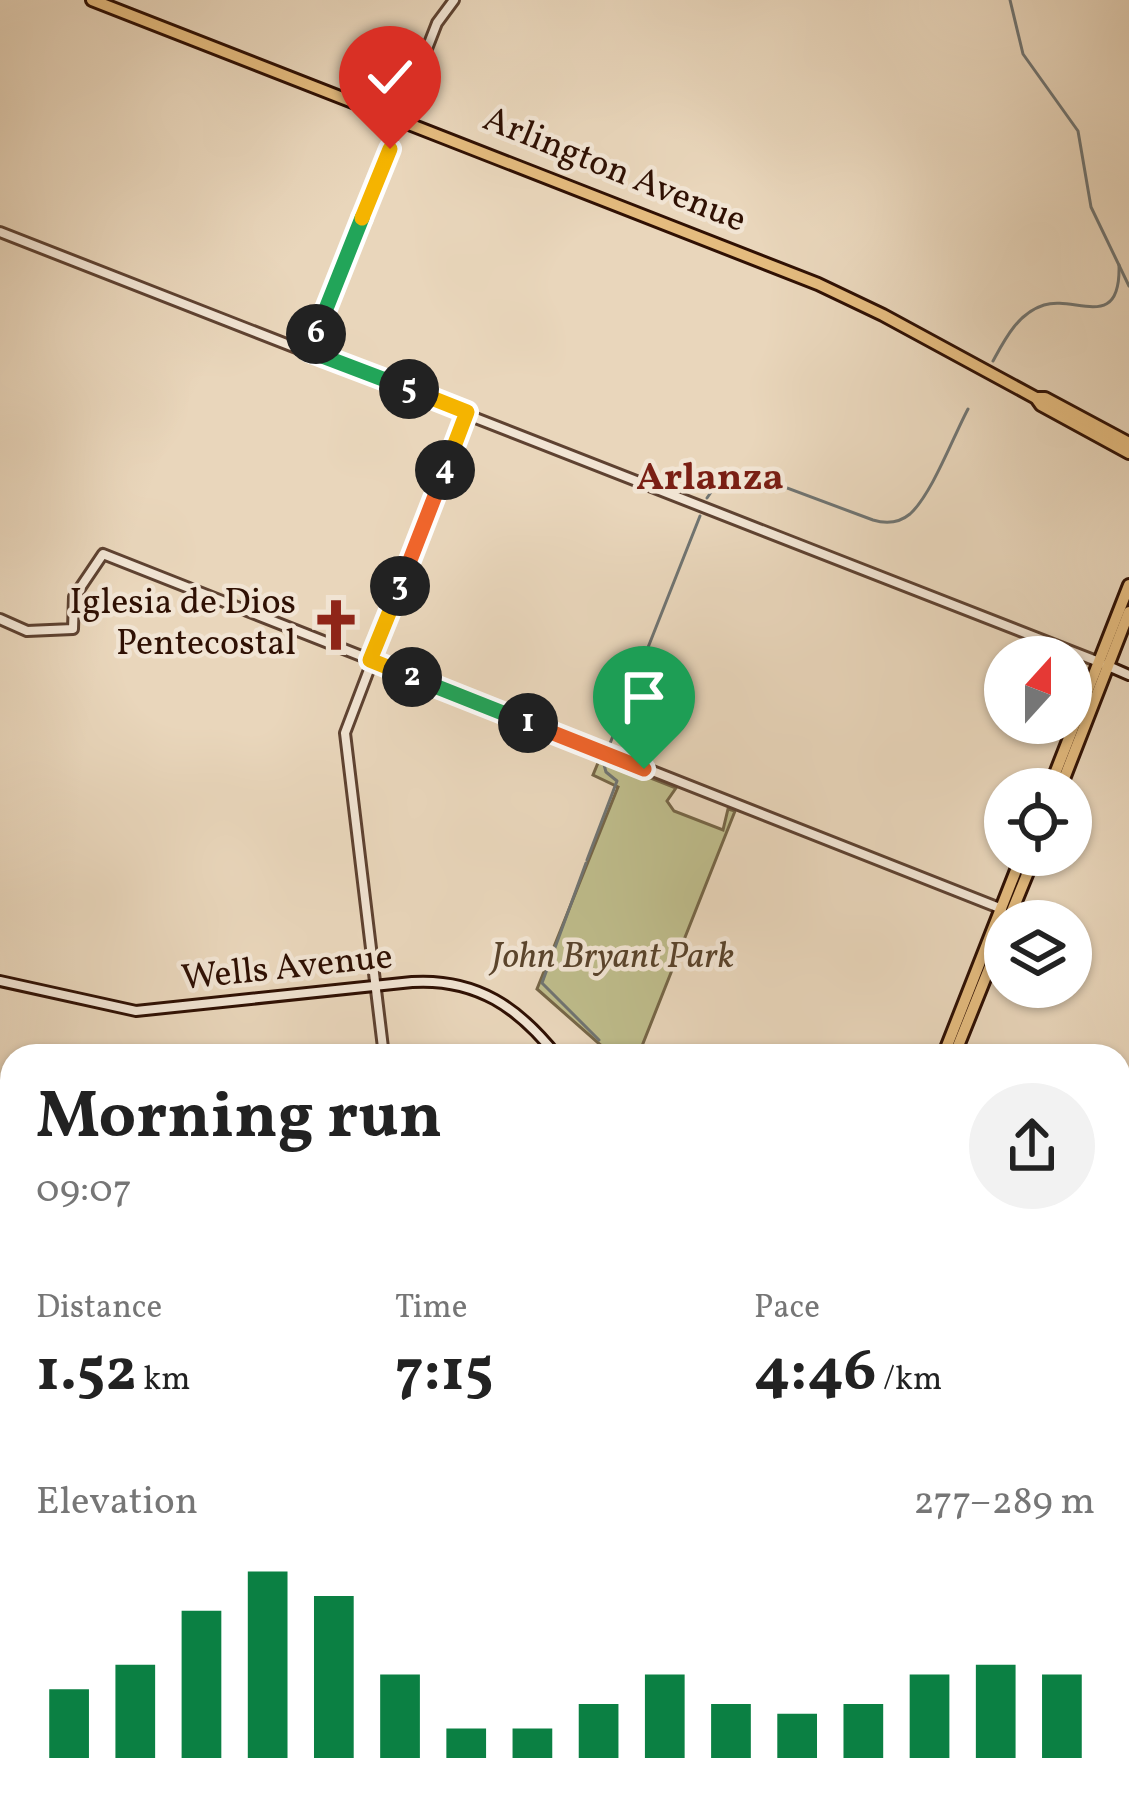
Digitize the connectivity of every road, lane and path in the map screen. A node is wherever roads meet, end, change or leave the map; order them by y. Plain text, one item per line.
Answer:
1 (92, 0) edge
2 (454, 0) edge
3 (402, 119) junction
4 (0, 232) edge
5 (309, 351) junction
6 (1036, 398) junction
7 (467, 412) junction
8 (1060, 416) junction
9 (1086, 421) junction
10 (1129, 442) edge
11 (1129, 453) edge
12 (1129, 585) edge
13 (1129, 613) edge
14 (0, 620) edge
15 (370, 660) junction
16 (1104, 664) junction
17 (1129, 675) edge
18 (1063, 768) edge
19 (984, 909) edge
20 (984, 967) edge
21 (984, 976) edge
22 (0, 981) edge
23 (375, 986) junction
24 (382, 1044) edge
25 (547, 1044) edge
26 (949, 1044) edge
27 (959, 1044) edge

1 - 3 main road, Arlington Avenue
2 - 3 street
3 - 5 street
3 - 6 main road, Arlington Avenue
4 - 5 street
5 - 7 street
6 - 8 main road, Arlington Avenue
6 - 9 main road, Arlington Avenue
7 - 15 street
7 - 16 street
8 - 9 main road
8 - 11 main road, Arlington Avenue
9 - 10 main road, Arlington Avenue
12 - 16 main road
13 - 16 main road
14 - 15 street
15 - 19 street
15 - 23 street
16 - 17 street
16 - 18 main road
20 - 26 main road
21 - 27 main road
22 - 23 street, Wells Avenue
23 - 24 street
23 - 25 street, Wells Avenue

